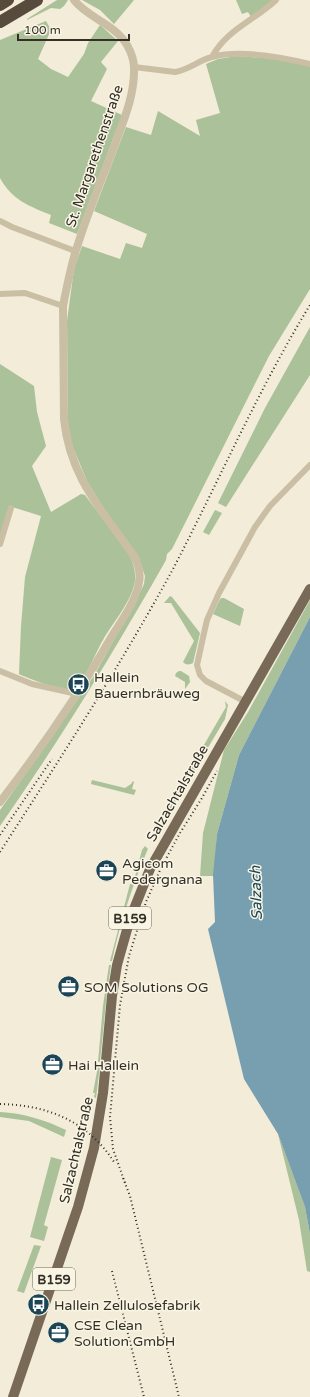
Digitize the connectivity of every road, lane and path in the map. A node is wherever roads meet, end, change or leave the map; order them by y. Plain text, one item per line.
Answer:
1 (8, 0) edge
2 (37, 0) edge
3 (74, 0) edge
4 (276, 0) edge
5 (0, 5) edge
6 (0, 22) edge
7 (212, 57) junction
8 (310, 64) edge
9 (134, 67) junction
10 (0, 221) edge
11 (75, 251) junction
12 (0, 294) edge
13 (63, 306) junction
14 (310, 465) edge
15 (11, 508) dead end
16 (0, 544) edge
17 (310, 589) edge
18 (0, 671) edge
19 (77, 694) junction
20 (246, 702) junction
21 (0, 802) edge
22 (13, 1397) edge

1 - 5 highway
2 - 6 highway
3 - 9 street, St. Margarethenstraße
4 - 7 street
7 - 8 street
7 - 9 street
9 - 11 street, St. Margarethenstraße
10 - 11 street
11 - 13 street, St. Margarethenstraße
12 - 13 street
13 - 19 street, St. Margarethenstraße
14 - 20 street
15 - 16 street
17 - 20 main road, Salzachtalstraße / B159
18 - 19 street
19 - 21 street, St. Margarethenstraße
20 - 22 main road, Salzachtalstraße / B159

